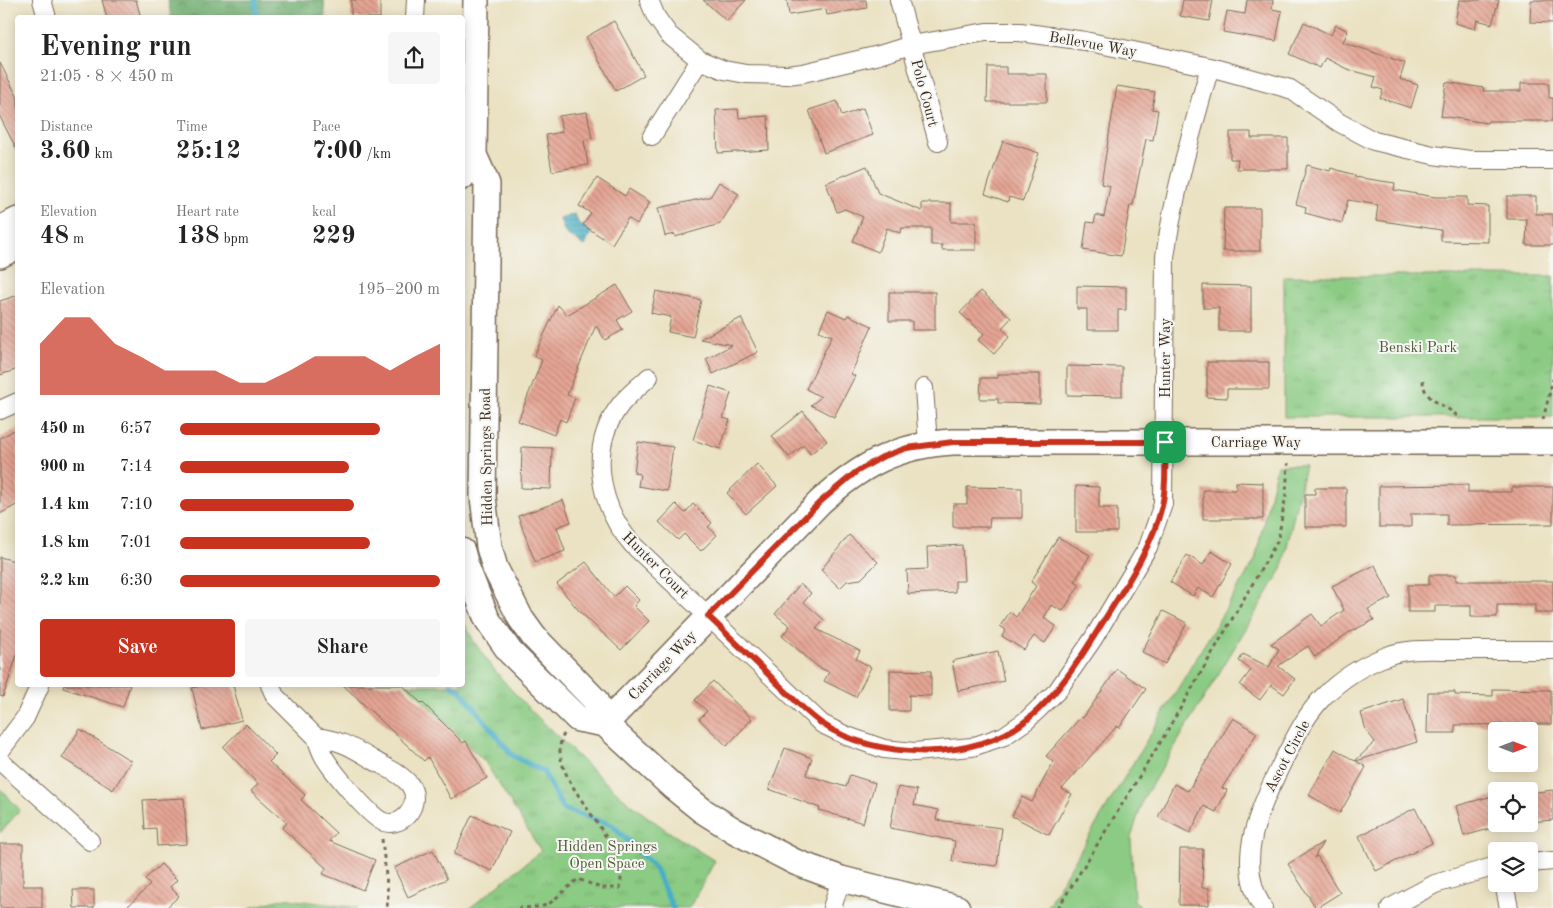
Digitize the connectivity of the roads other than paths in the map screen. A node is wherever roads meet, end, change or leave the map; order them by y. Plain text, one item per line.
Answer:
1 (42, 0) edge
2 (416, 0) edge
3 (476, 0) edge
4 (649, 0) edge
5 (899, 0) edge
6 (46, 15) edge
7 (415, 15) edge
8 (911, 45) junction
9 (469, 47) edge
10 (700, 60) junction
11 (1210, 67) junction
12 (652, 136) dead end
13 (938, 142) dead end
14 (466, 155) edge
15 (1553, 160) edge
16 (15, 222) edge
17 (0, 230) edge
18 (15, 248) edge
19 (0, 256) edge
20 (649, 377) dead end
21 (924, 388) dead end
22 (15, 403) edge
23 (0, 410) edge
24 (1548, 431) edge
25 (1165, 442) junction
26 (928, 444) junction
27 (465, 562) edge
28 (708, 616) junction
29 (1553, 650) edge
30 (39, 687) edge
31 (271, 687) edge
32 (605, 724) junction
33 (316, 737) junction
34 (0, 751) edge
35 (0, 760) edge
36 (90, 841) dead end
37 (1553, 861) edge
38 (1538, 862) edge
39 (1488, 868) edge
40 (841, 879) junction
41 (1506, 892) edge
42 (832, 908) edge
43 (957, 908) edge
44 (1263, 908) edge
45 (1390, 908) edge
46 (1509, 908) edge

1 - 6 street
2 - 7 street
3 - 9 main road, Hidden Springs Road
4 - 10 street, Bellevue Way
5 - 8 street, Polo Court
8 - 10 street, Bellevue Way
8 - 11 street, Bellevue Way
8 - 13 street, Polo Court
9 - 14 main road, Hidden Springs Road
10 - 12 street
11 - 15 street, Bellevue Way
11 - 25 street, Hunter Way
14 - 32 main road, Hidden Springs Road
16 - 17 main road
18 - 19 main road
20 - 28 street, Hunter Court
21 - 26 street
22 - 23 street
24 - 25 main road, Carriage Way
25 - 26 main road, Carriage Way
25 - 28 street, Hunter Way
26 - 28 main road, Carriage Way
27 - 32 main road
28 - 32 main road, Carriage Way
29 - 44 street, Ascot Circle
30 - 34 street
31 - 33 street
32 - 40 main road, Hidden Springs Road
33 - 33 street
35 - 36 street
37 - 38 street
39 - 45 street
40 - 42 street
40 - 43 main road, Hidden Springs Road
41 - 46 street

